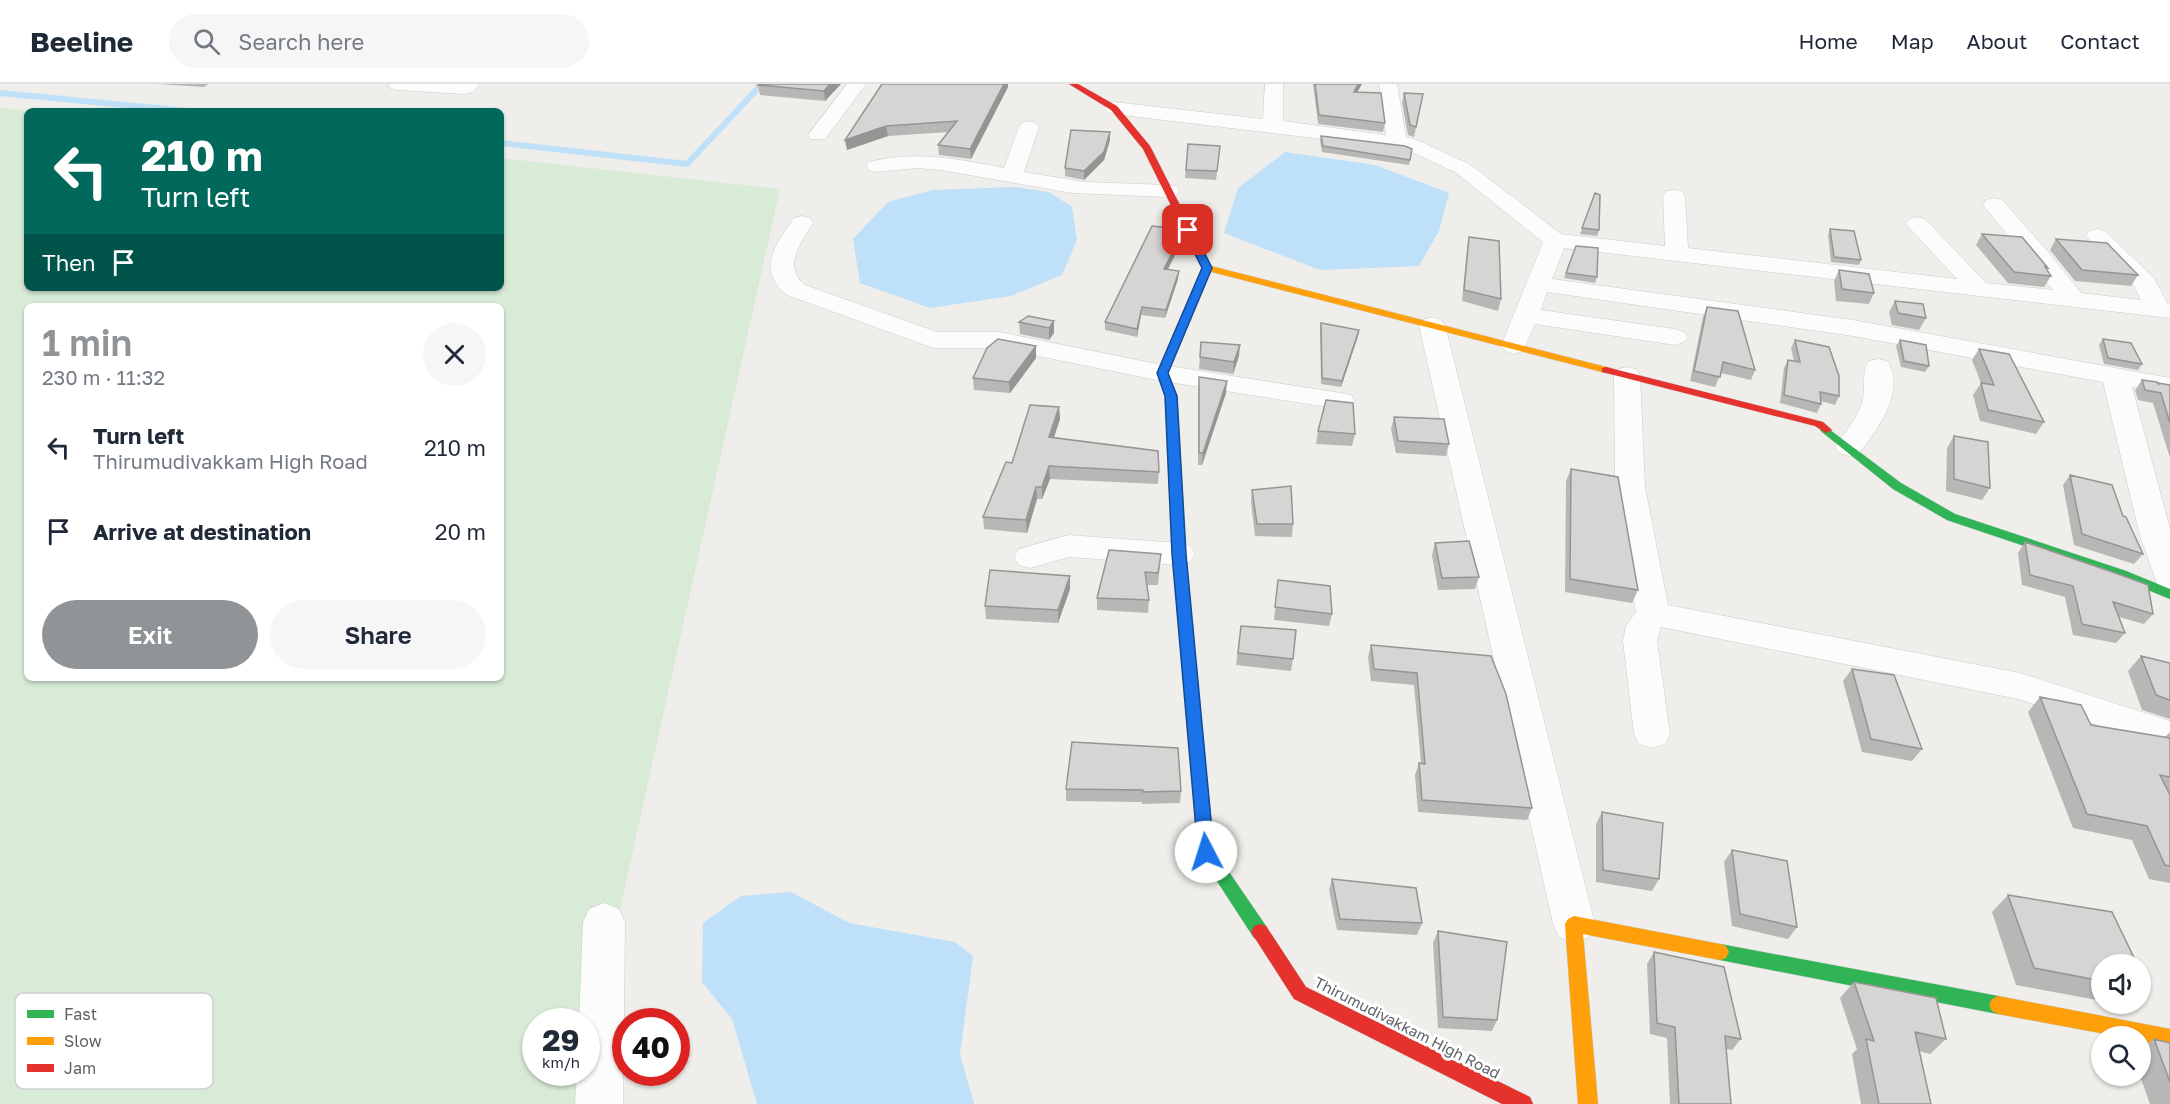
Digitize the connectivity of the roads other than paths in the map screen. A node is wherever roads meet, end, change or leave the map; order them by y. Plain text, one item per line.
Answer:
1 (397, 84) edge
2 (471, 84) edge
3 (857, 84) edge
4 (1073, 84) edge
5 (1274, 84) edge
6 (1388, 84) edge
7 (1114, 108) junction
8 (1273, 126) junction
9 (1029, 128) dead end
10 (818, 135) dead end
11 (1397, 142) junction
12 (876, 166) dead end
13 (1012, 176) junction
14 (1168, 191) junction
15 (1674, 196) dead end
16 (1995, 205) dead end
17 (802, 223) dead end
18 (1917, 224) dead end
19 (2097, 236) dead end
20 (1555, 240) junction
21 (1677, 254) junction
22 (1207, 268) junction
23 (1538, 284) junction
24 (1979, 290) junction
25 (2073, 300) junction
26 (2164, 311) edge
27 (1526, 315) junction
28 (1432, 325) junction
29 (1675, 337) dead end
30 (1514, 346) junction
31 (1878, 367) dead end
32 (1162, 373) junction
33 (1627, 375) junction
34 (2115, 375) junction
35 (2170, 386) edge
36 (1341, 400) edge
37 (1849, 447) junction
38 (2163, 538) edge
39 (1179, 554) junction
40 (1030, 557) dead end
41 (2170, 578) edge
42 (2170, 594) edge
43 (1653, 614) junction
44 (1652, 734) dead end
45 (2170, 735) edge
46 (604, 922) dead end
47 (1574, 924) junction
48 (2170, 1038) edge
49 (599, 1104) edge
50 (1523, 1104) edge
51 (1588, 1104) edge

1 - 2 street
3 - 10 street
4 - 7 street
5 - 8 street
6 - 11 street
7 - 8 street
7 - 14 street
8 - 11 street
9 - 13 street
11 - 20 street
12 - 13 street
13 - 14 street
14 - 22 street
15 - 21 street
16 - 25 street
17 - 32 street
18 - 24 street
19 - 26 street
20 - 21 street
20 - 23 street
21 - 24 street
22 - 28 street
22 - 32 street
23 - 27 street
23 - 34 street
24 - 25 street
25 - 26 street
27 - 29 street
27 - 30 street
28 - 30 street
28 - 47 street
30 - 33 street
31 - 37 street
32 - 36 street
32 - 39 street, Thirumudivakkam High Road
33 - 37 street
33 - 43 street
34 - 35 street
34 - 38 street
37 - 42 street
38 - 41 street
39 - 40 street
39 - 50 street, Thirumudivakkam High Road
43 - 44 street
43 - 45 street
46 - 49 street
47 - 48 street
47 - 51 street

